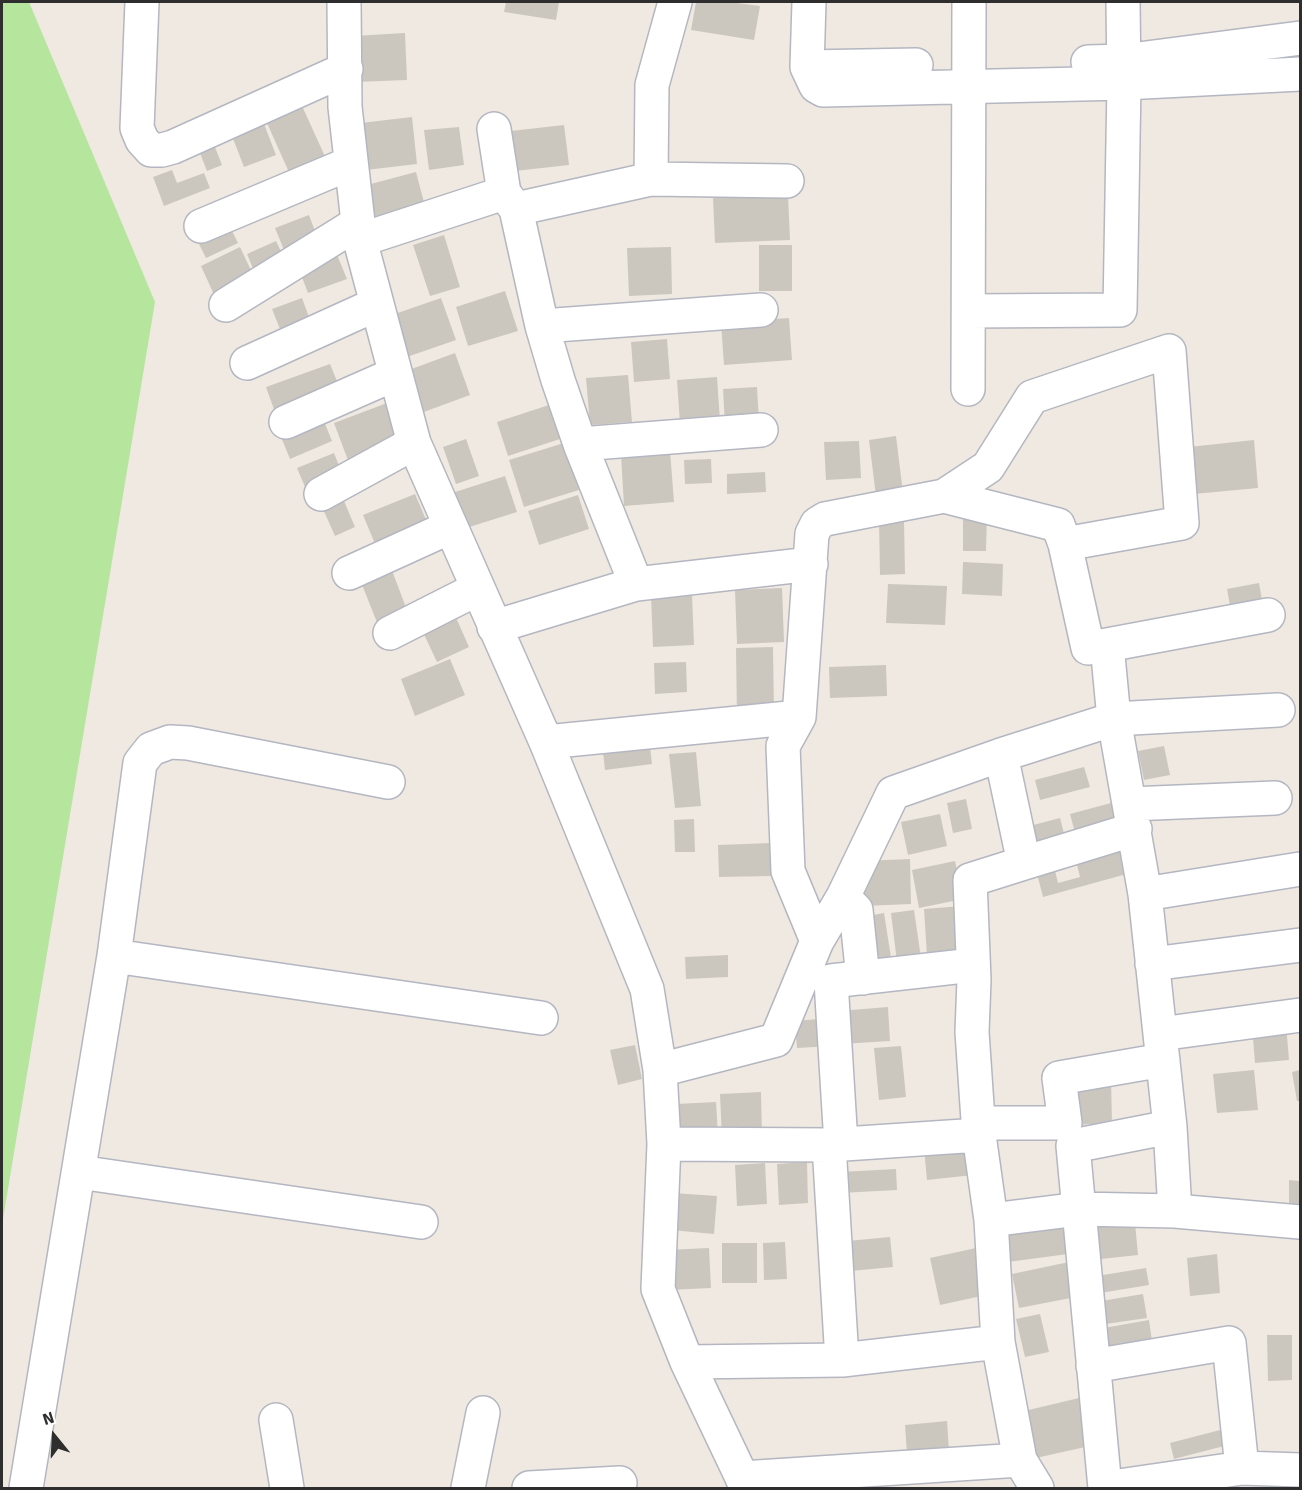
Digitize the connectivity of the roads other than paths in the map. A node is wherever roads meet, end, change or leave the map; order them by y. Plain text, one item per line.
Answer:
1 (142, 2) edge
2 (344, 2) edge
3 (675, 2) edge
4 (809, 2) edge
5 (969, 2) edge
6 (1123, 2) edge
7 (1300, 38) edge
8 (346, 69) junction
9 (1124, 72) junction
10 (1300, 74) edge
11 (968, 75) junction
12 (494, 129) dead end
13 (351, 163) junction
14 (651, 179) junction
15 (787, 181) dead end
16 (510, 201) junction
17 (201, 226) dead end
18 (359, 232) junction
19 (377, 304) junction
20 (226, 305) dead end
21 (761, 310) dead end
22 (969, 311) junction
23 (542, 326) junction
24 (248, 363) dead end
25 (395, 374) junction
26 (968, 388) dead end
27 (286, 422) dead end
28 (761, 429) dead end
29 (414, 443) junction
30 (580, 444) junction
31 (321, 494) dead end
32 (944, 496) junction
33 (450, 527) junction
34 (1065, 544) junction
35 (811, 564) junction
36 (349, 573) dead end
37 (636, 584) junction
38 (477, 589) junction
39 (1268, 615) dead end
40 (494, 627) junction
41 (390, 633) dead end
42 (1107, 645) junction
43 (1278, 710) dead end
44 (799, 717) junction
45 (1114, 719) junction
46 (546, 741) junction
47 (1001, 755) junction
48 (388, 782) dead end
49 (1275, 798) dead end
50 (1132, 817) junction
51 (1024, 863) junction
52 (1300, 869) edge
53 (1145, 894) junction
54 (843, 897) junction
55 (817, 940) junction
56 (1300, 945) edge
57 (114, 956) junction
58 (1152, 964) junction
59 (974, 965) junction
60 (863, 978) junction
61 (1300, 1015) edge
62 (541, 1018) dead end
63 (1161, 1048) junction
64 (660, 1070) junction
65 (1170, 1127) junction
66 (979, 1129) junction
67 (663, 1144) junction
68 (835, 1144) junction
69 (79, 1172) junction
70 (1078, 1209) junction
71 (1175, 1211) junction
72 (991, 1221) junction
73 (421, 1222) dead end
74 (1300, 1222) edge
75 (998, 1342) junction
76 (842, 1360) junction
77 (687, 1362) junction
78 (1093, 1366) junction
79 (483, 1413) dead end
80 (276, 1420) dead end
81 (1020, 1460) junction
82 (1242, 1468) junction
83 (1300, 1470) edge
84 (620, 1483) dead end
85 (745, 1483) edge
86 (26, 1488) edge
87 (287, 1488) edge
88 (468, 1488) edge
89 (529, 1488) edge
90 (1037, 1488) edge
91 (1105, 1488) edge

1 - 8 street
2 - 8 street
3 - 14 street
4 - 11 street
5 - 11 street
6 - 9 street
7 - 9 street
8 - 13 street
9 - 10 street
9 - 11 street
9 - 22 street
11 - 22 street
12 - 16 street
13 - 17 street
13 - 18 street
14 - 15 street
14 - 16 street
16 - 18 street
16 - 23 street
18 - 19 street
18 - 20 street
19 - 24 street
19 - 25 street
21 - 23 street
22 - 26 street
23 - 30 street
25 - 27 street
25 - 29 street
28 - 30 street
29 - 31 street
29 - 33 street
30 - 37 street
32 - 34 street
32 - 34 street
32 - 35 street
33 - 36 street
33 - 38 street
34 - 42 street
35 - 37 street
35 - 44 street
37 - 40 street
38 - 40 street
38 - 41 street
39 - 42 street
40 - 46 street
42 - 45 street
43 - 45 street
44 - 46 street
44 - 55 street
45 - 47 street
45 - 50 street
46 - 64 street
47 - 51 street
47 - 54 street
48 - 57 street
49 - 50 street
50 - 51 street
50 - 53 street
51 - 59 street
52 - 53 street
53 - 58 street
54 - 55 street
54 - 60 street
55 - 64 street
56 - 58 street
57 - 62 street
57 - 69 street
58 - 63 street
59 - 60 street
59 - 66 street
60 - 68 street
61 - 63 street
63 - 65 street
63 - 66 street
64 - 67 street
65 - 70 street
65 - 71 street
66 - 68 street
66 - 72 street
67 - 68 street
67 - 77 street
68 - 76 street
69 - 73 street
69 - 86 street
70 - 71 street
70 - 72 street
70 - 78 street
71 - 74 street
72 - 75 street
75 - 76 street
75 - 81 street
76 - 77 street
77 - 85 street
78 - 82 street
78 - 91 street
79 - 88 street
80 - 87 street
81 - 85 street
81 - 90 street
82 - 83 street
82 - 91 street
84 - 89 street

